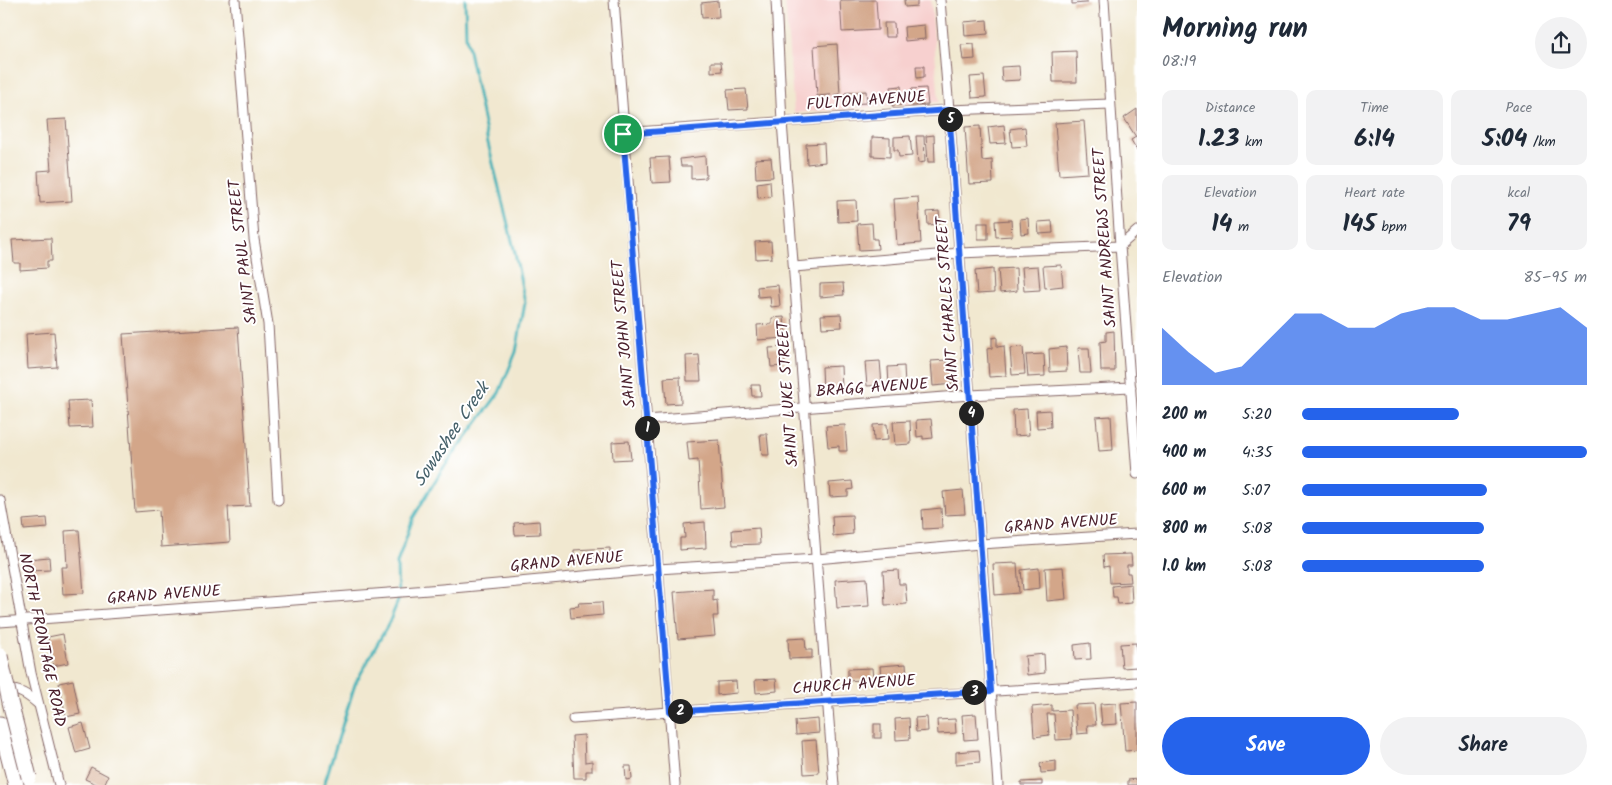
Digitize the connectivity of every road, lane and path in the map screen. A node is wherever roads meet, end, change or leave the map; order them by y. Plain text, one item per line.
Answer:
1 (235, 0) edge
2 (614, 0) edge
3 (776, 0) edge
4 (940, 0) edge
5 (1104, 0) edge
6 (1110, 104) junction
7 (949, 110) junction
8 (782, 122) junction
9 (623, 134) junction
10 (1137, 231) edge
11 (1120, 246) junction
12 (960, 254) junction
13 (794, 267) junction
14 (1131, 387) junction
15 (970, 395) junction
16 (804, 408) junction
17 (646, 420) junction
18 (1137, 474) edge
19 (0, 500) edge
20 (278, 500) dead end
21 (2, 528) edge
22 (1137, 534) edge
23 (980, 544) junction
24 (816, 559) junction
25 (658, 569) junction
26 (21, 620) junction
27 (0, 622) edge
28 (0, 656) edge
29 (1137, 682) edge
30 (0, 690) edge
31 (991, 691) junction
32 (827, 702) junction
33 (38, 704) junction
34 (670, 712) junction
35 (573, 719) dead end
36 (0, 724) edge
37 (23, 783) edge
38 (59, 785) edge
39 (675, 785) edge
40 (834, 785) edge
41 (998, 785) edge

1 - 20 street, SAINT PAUL STREET
2 - 9 street, SAINT JOHN STREET
3 - 8 street, SAINT LUKE STREET
4 - 7 street, SAINT CHARLES STREET
5 - 6 street, SAINT ANDREWS STREET
6 - 7 street, FULTON AVENUE
6 - 11 street, SAINT ANDREWS STREET
7 - 8 street, FULTON AVENUE
7 - 12 street, SAINT CHARLES STREET
8 - 9 street, FULTON AVENUE
8 - 13 street, SAINT LUKE STREET
9 - 17 street, SAINT JOHN STREET
10 - 11 street
11 - 12 street
11 - 14 street, SAINT ANDREWS STREET
12 - 13 street
12 - 15 street, SAINT CHARLES STREET
13 - 16 street, SAINT LUKE STREET
14 - 15 street, BRAGG AVENUE
14 - 18 street, SAINT ANDREWS STREET
15 - 16 street, BRAGG AVENUE
15 - 23 street, SAINT CHARLES STREET
16 - 17 street, BRAGG AVENUE
16 - 24 street, SAINT LUKE STREET
17 - 25 street, SAINT JOHN STREET
19 - 21 street, NORTH FRONTAGE ROAD
21 - 26 street, NORTH FRONTAGE ROAD
22 - 23 street, GRAND AVENUE
23 - 24 street, GRAND AVENUE
23 - 31 street, SAINT CHARLES STREET
24 - 25 street, GRAND AVENUE
24 - 32 street, SAINT LUKE STREET
25 - 26 street, GRAND AVENUE
25 - 34 street, SAINT JOHN STREET
26 - 27 street, GRAND AVENUE
26 - 33 street, NORTH FRONTAGE ROAD
28 - 37 highway, bridge
29 - 31 street, CHURCH AVENUE
30 - 33 street
31 - 32 street, CHURCH AVENUE
31 - 41 street, SAINT CHARLES STREET
32 - 34 street, CHURCH AVENUE
32 - 40 street, SAINT LUKE STREET
33 - 38 street, NORTH FRONTAGE ROAD
34 - 35 street, CHURCH AVENUE
34 - 39 street, SAINT JOHN STREET
36 - 37 highway

